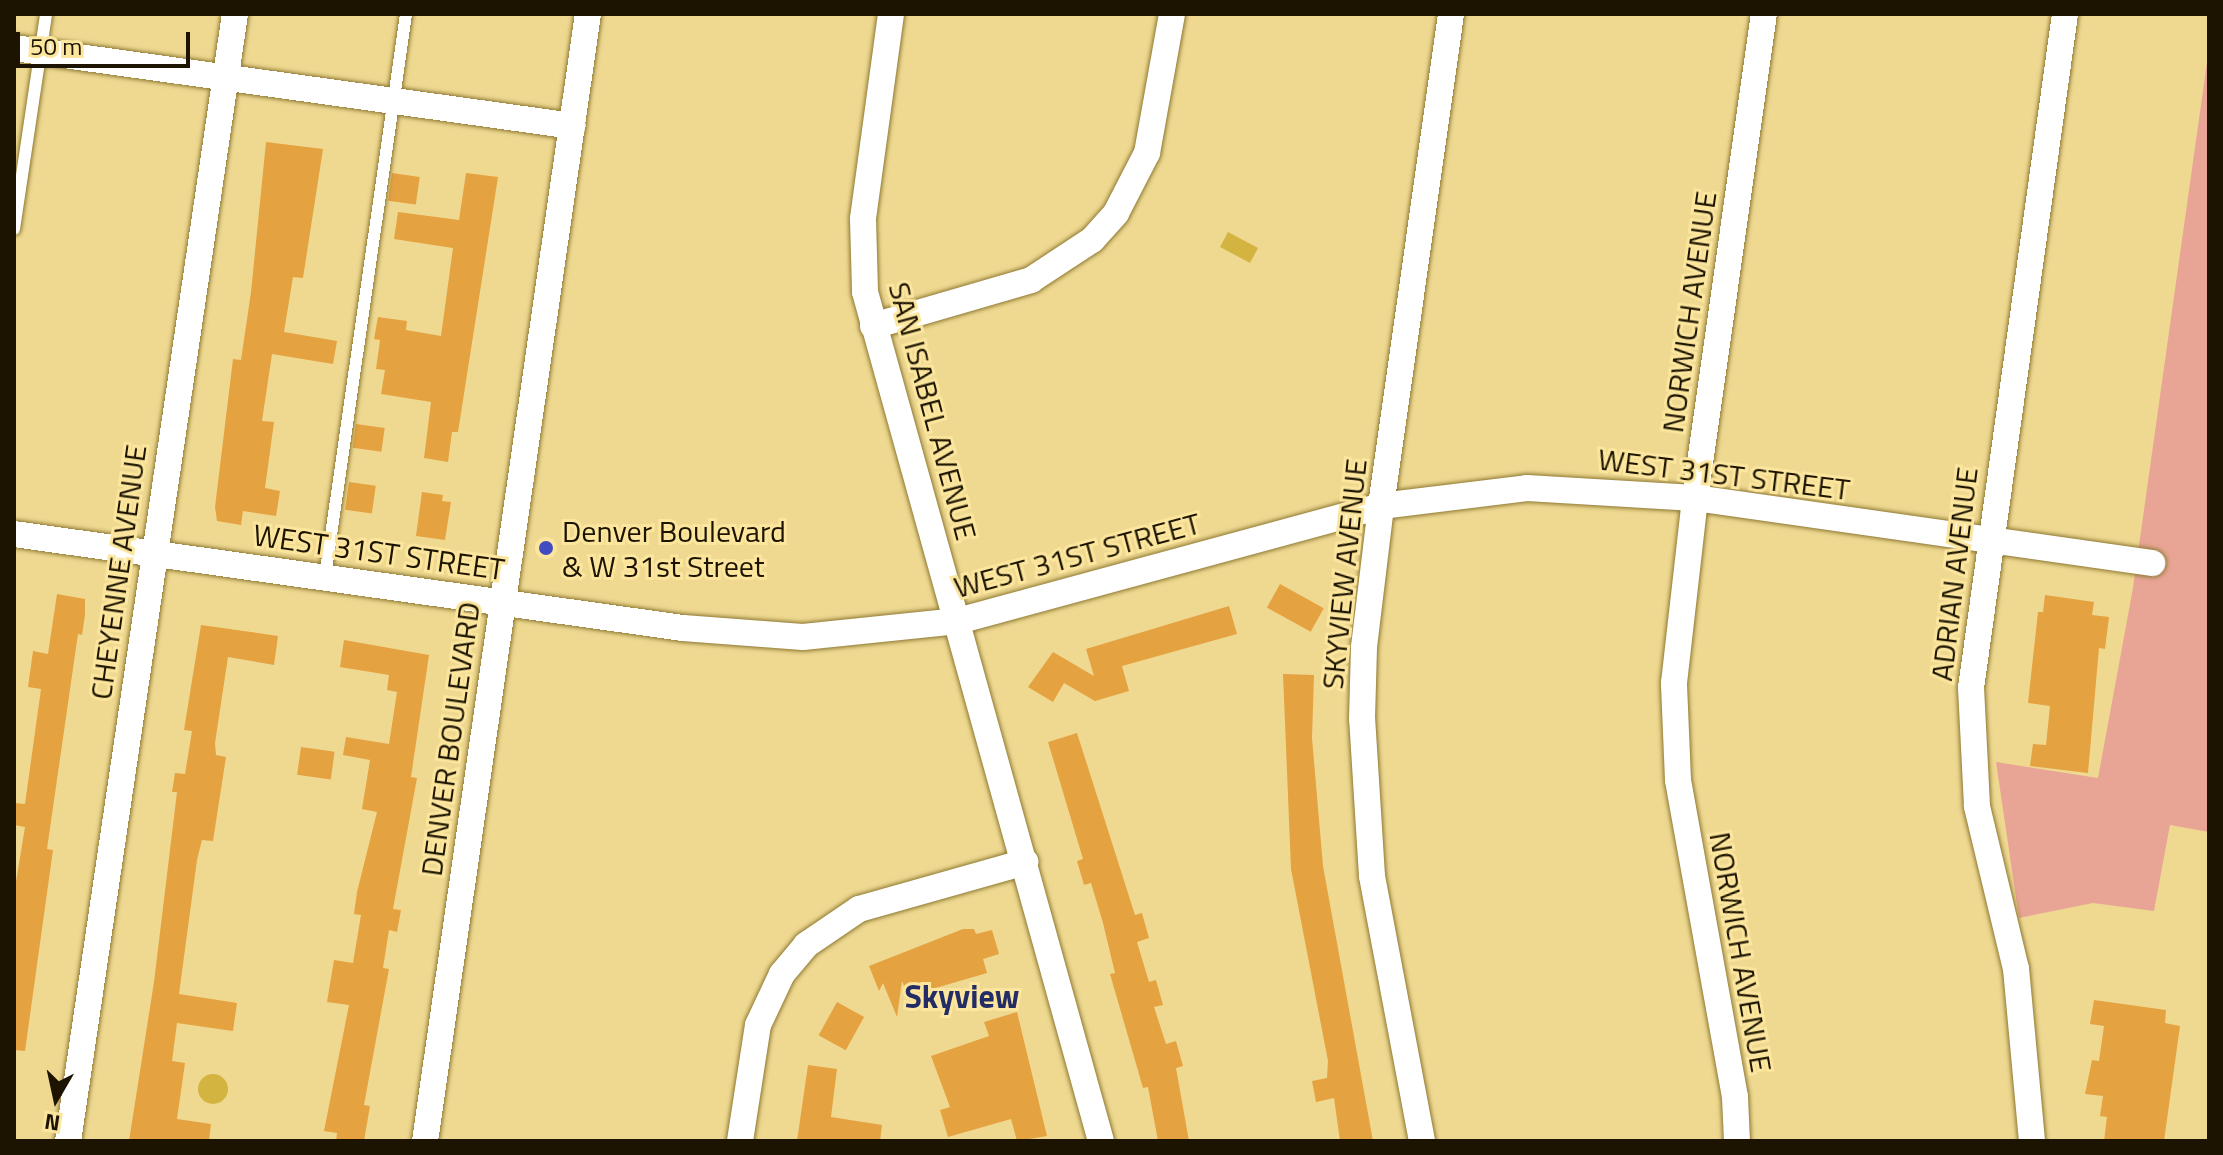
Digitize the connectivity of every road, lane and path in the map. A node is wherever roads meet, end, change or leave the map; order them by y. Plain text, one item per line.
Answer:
1 (46, 14) edge
2 (235, 14) edge
3 (406, 14) edge
4 (588, 14) edge
5 (891, 14) edge
6 (1172, 14) edge
7 (1451, 14) edge
8 (1764, 14) edge
9 (2065, 14) edge
10 (14, 48) edge
11 (41, 52) junction
12 (227, 76) junction
13 (394, 101) junction
14 (573, 126) junction
15 (14, 229) edge
16 (873, 326) junction
17 (1695, 498) junction
18 (1381, 506) junction
19 (14, 534) edge
20 (1988, 542) junction
21 (152, 553) junction
22 (2152, 563) dead end
23 (325, 577) junction
24 (501, 601) junction
25 (958, 621) junction
26 (1025, 862) junction
27 (68, 1141) edge
28 (425, 1141) edge
29 (740, 1141) edge
30 (1101, 1141) edge
31 (1422, 1141) edge
32 (1737, 1141) edge
33 (2032, 1141) edge

1 - 11 lane
2 - 12 street, CHEYENNE AVENUE
3 - 13 lane
4 - 14 street, DENVER BOULEVARD
5 - 16 street, SAN ISABEL AVENUE
6 - 16 street
7 - 18 street, SKYVIEW AVENUE
8 - 17 street, NORWICH AVENUE
9 - 20 street, ADRIAN AVENUE
10 - 11 street
11 - 12 street
11 - 15 lane
12 - 13 street
12 - 21 street, CHEYENNE AVENUE
13 - 14 street
13 - 23 lane
14 - 24 street, DENVER BOULEVARD
16 - 25 street, SAN ISABEL AVENUE
17 - 18 street, WEST 31ST STREET
17 - 20 street, WEST 31ST STREET
17 - 32 street, NORWICH AVENUE
18 - 25 street, WEST 31ST STREET
18 - 31 street, SKYVIEW AVENUE
19 - 21 street, WEST 31ST STREET
20 - 22 street, WEST 31ST STREET
20 - 33 street, ADRIAN AVENUE
21 - 23 street, WEST 31ST STREET
21 - 27 street, CHEYENNE AVENUE
23 - 24 street, WEST 31ST STREET
24 - 25 street, WEST 31ST STREET
24 - 28 street, DENVER BOULEVARD
25 - 26 street, SAN ISABEL AVENUE
26 - 29 street
26 - 30 street, SAN ISABEL AVENUE

